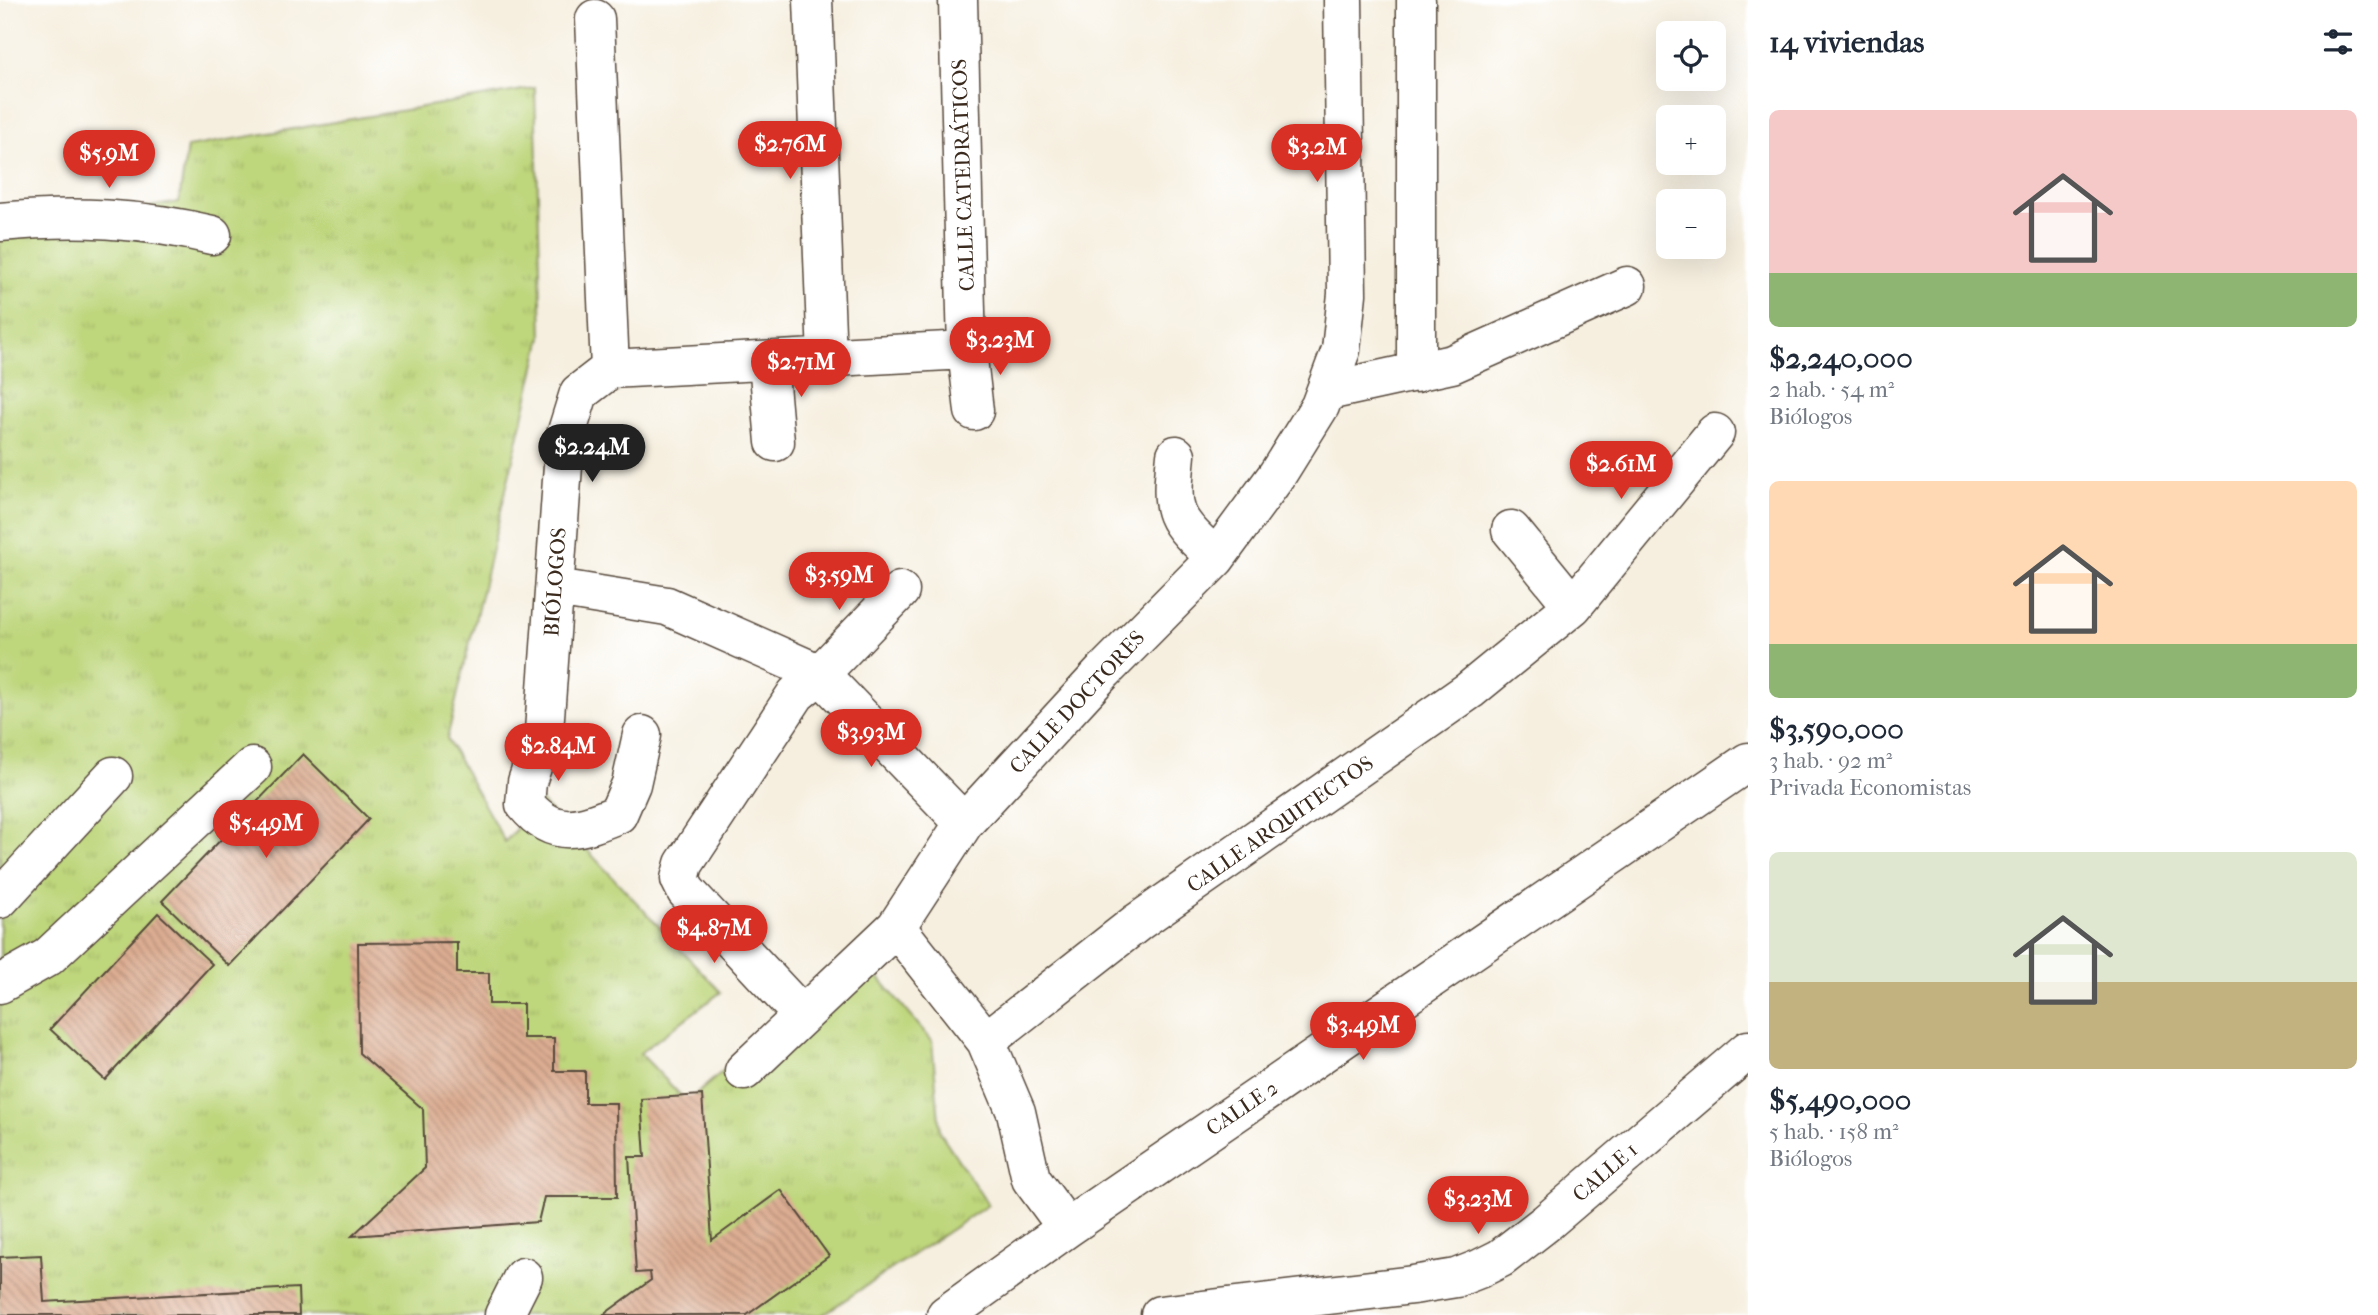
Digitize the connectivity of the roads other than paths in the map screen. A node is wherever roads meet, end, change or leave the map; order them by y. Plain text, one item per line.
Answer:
1 (813, 0) edge
2 (958, 0) edge
3 (1343, 0) edge
4 (1416, 0) edge
5 (595, 19) dead end
6 (0, 222) edge
7 (212, 236) dead end
8 (1627, 286) dead end
9 (967, 349) junction
10 (827, 359) junction
11 (768, 362) junction
12 (610, 369) junction
13 (1416, 373) junction
14 (1331, 383) junction
15 (974, 411) dead end
16 (1715, 433) dead end
17 (775, 442) dead end
18 (1176, 455) dead end
19 (1511, 530) dead end
20 (1216, 558) junction
21 (556, 587) junction
22 (900, 591) dead end
23 (1573, 606) junction
24 (820, 674) junction
25 (642, 735) dead end
26 (1748, 762) edge
27 (252, 767) dead end
28 (113, 776) dead end
29 (964, 823) junction
30 (5, 884) edge
31 (896, 927) junction
32 (0, 984) edge
33 (802, 1015) junction
34 (986, 1041) junction
35 (1748, 1050) edge
36 (744, 1071) dead end
37 (1067, 1228) junction
38 (523, 1277) dead end
39 (504, 1315) edge
40 (946, 1315) edge
41 (1160, 1315) edge

1 - 10 street
2 - 9 street, CALLE CATEDRÁTICOS
3 - 14 street, CALLE DOCTORES
4 - 13 street
5 - 12 street
6 - 7 street
8 - 13 street
9 - 10 street
9 - 15 street, CALLE CATEDRÁTICOS
10 - 11 street
11 - 12 street
11 - 17 street
12 - 21 street, BIÓLOGOS
13 - 14 street
14 - 20 street, CALLE DOCTORES
16 - 23 street, CALLE ARQUITECTOS
18 - 20 street
19 - 23 street
20 - 29 street, CALLE DOCTORES
21 - 24 street
21 - 25 street, BIÓLOGOS
22 - 24 street
23 - 34 street, CALLE ARQUITECTOS
24 - 29 street
24 - 33 street
26 - 37 street, CALLE 2
27 - 32 street
28 - 30 street
29 - 31 street, CALLE DOCTORES
31 - 33 street, CALLE DOCTORES
31 - 34 street
33 - 36 street, CALLE DOCTORES
34 - 37 street
35 - 41 street, CALLE 1
37 - 40 street, CALLE 2
38 - 39 street

